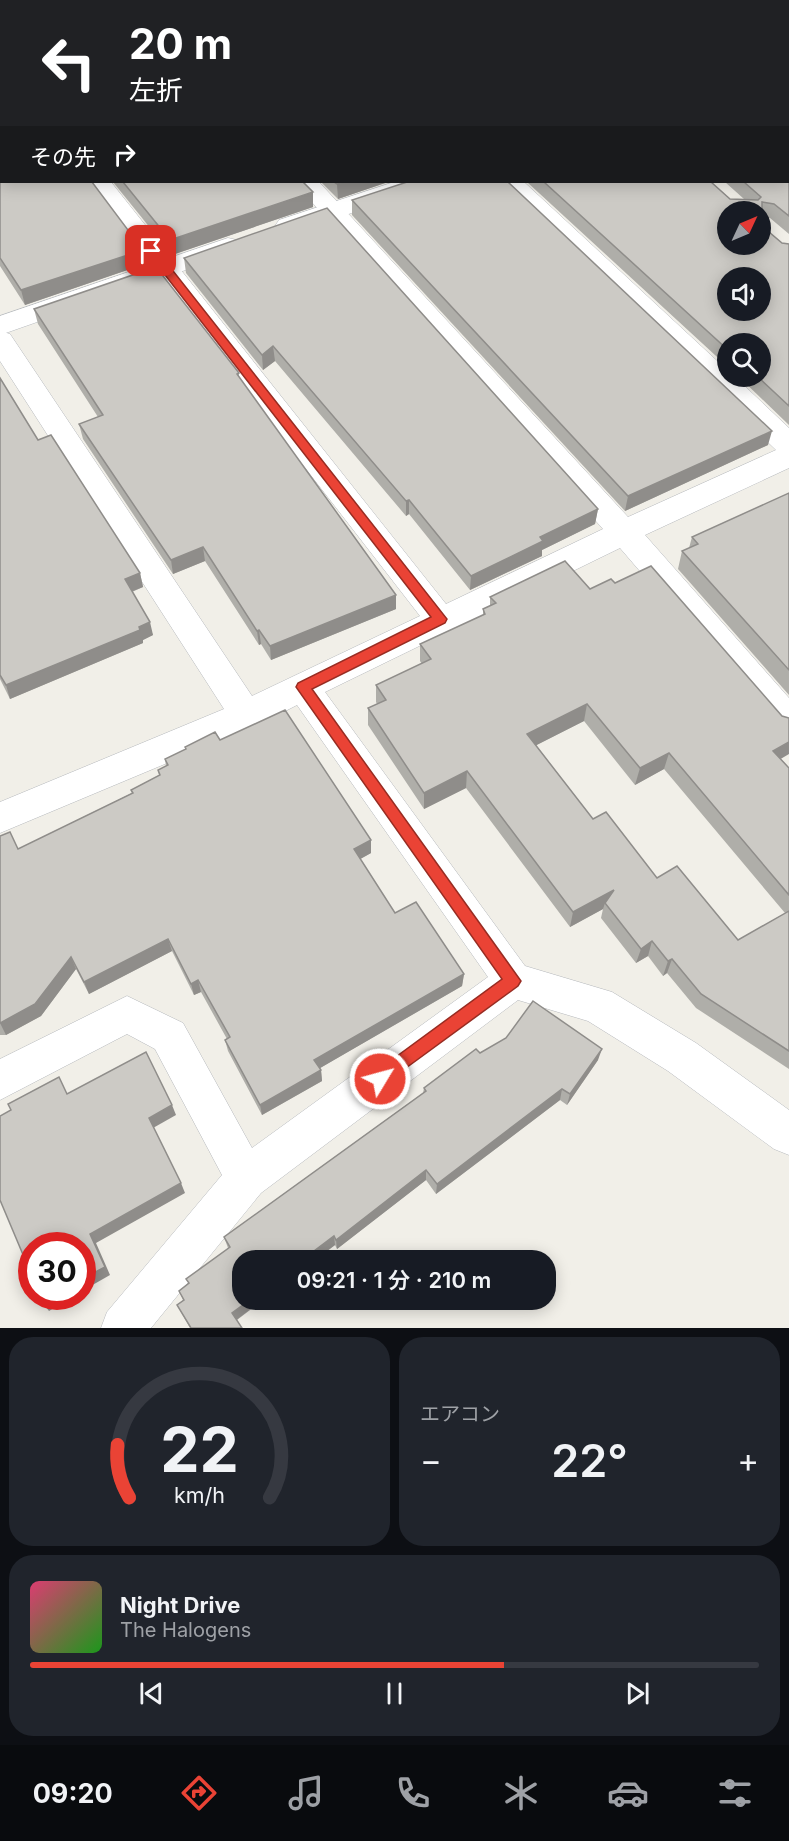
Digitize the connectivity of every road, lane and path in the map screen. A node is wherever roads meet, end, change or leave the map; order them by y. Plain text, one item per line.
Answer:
1 (100, 183) edge
2 (307, 183) edge
3 (414, 183) edge
4 (511, 183) edge
5 (331, 211) junction
6 (164, 268) junction
7 (0, 326) edge
8 (0, 340) edge
9 (789, 445) edge
10 (789, 456) edge
11 (624, 532) junction
12 (440, 619) junction
13 (303, 687) junction
14 (246, 715) junction
15 (789, 721) edge
16 (4, 807) edge
17 (513, 981) junction
18 (0, 1080) edge
19 (789, 1135) edge
20 (246, 1178) junction
21 (123, 1328) edge

1 - 6 street
2 - 5 street
3 - 5 street
4 - 9 street
5 - 6 street
5 - 11 street
6 - 7 street
6 - 12 street
8 - 14 street
10 - 11 street
11 - 12 street
11 - 15 street
12 - 13 street
13 - 14 street
13 - 17 street
14 - 16 street
17 - 19 street
17 - 20 street
18 - 20 street
20 - 21 street

